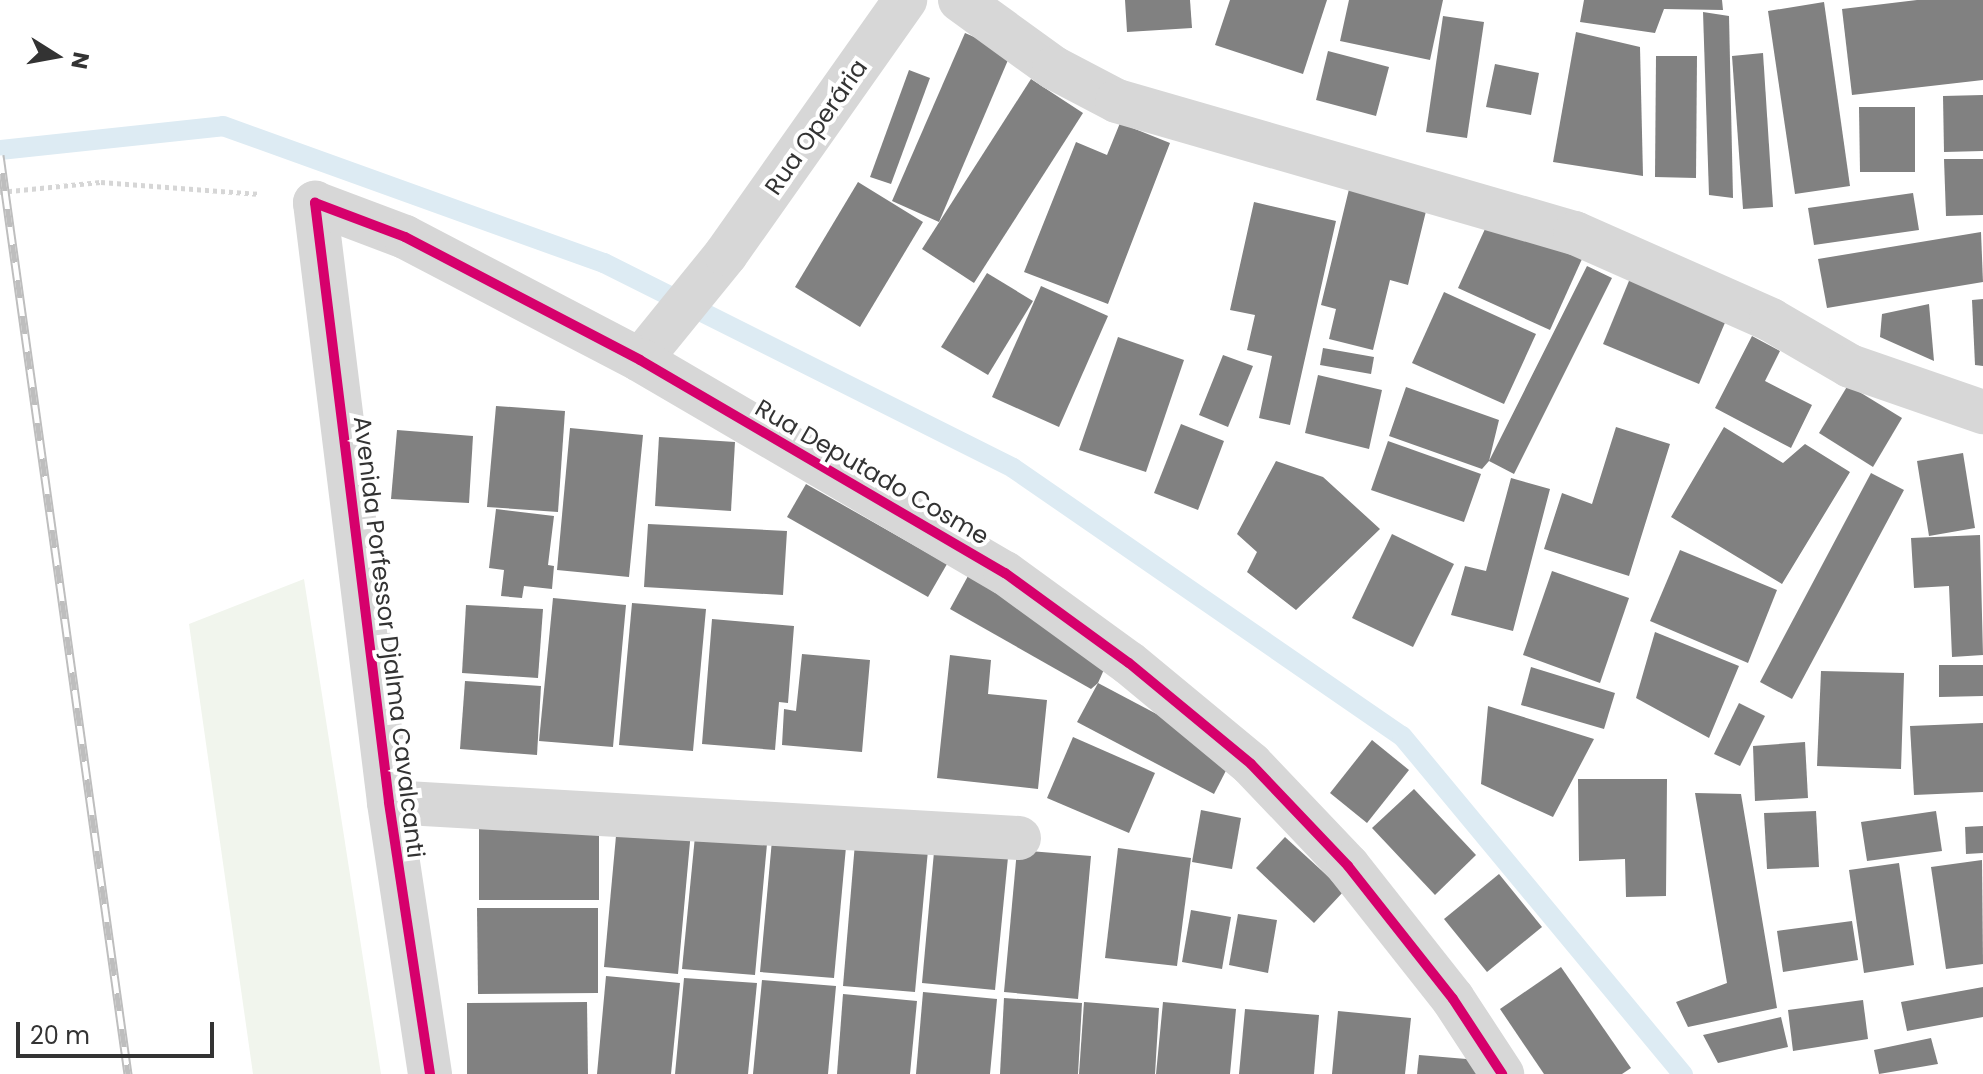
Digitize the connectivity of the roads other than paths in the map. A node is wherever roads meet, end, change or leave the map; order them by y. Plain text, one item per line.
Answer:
1 (905, 0) edge
2 (960, 0) edge
3 (315, 203) joint
4 (648, 351) junction
5 (1983, 412) edge
6 (389, 802) junction
7 (1019, 838) dead end
8 (430, 1074) edge
9 (1502, 1074) edge

1 - 4 street, Rua Operária
2 - 5 street
3 - 4 street, Rua Deputado Cosme
3 - 6 street, Avenida Porfessor Djalma Cavalcanti
4 - 9 street, Rua Deputado Cosme
6 - 7 street
6 - 8 street, Avenida Porfessor Djalma Cavalcanti

